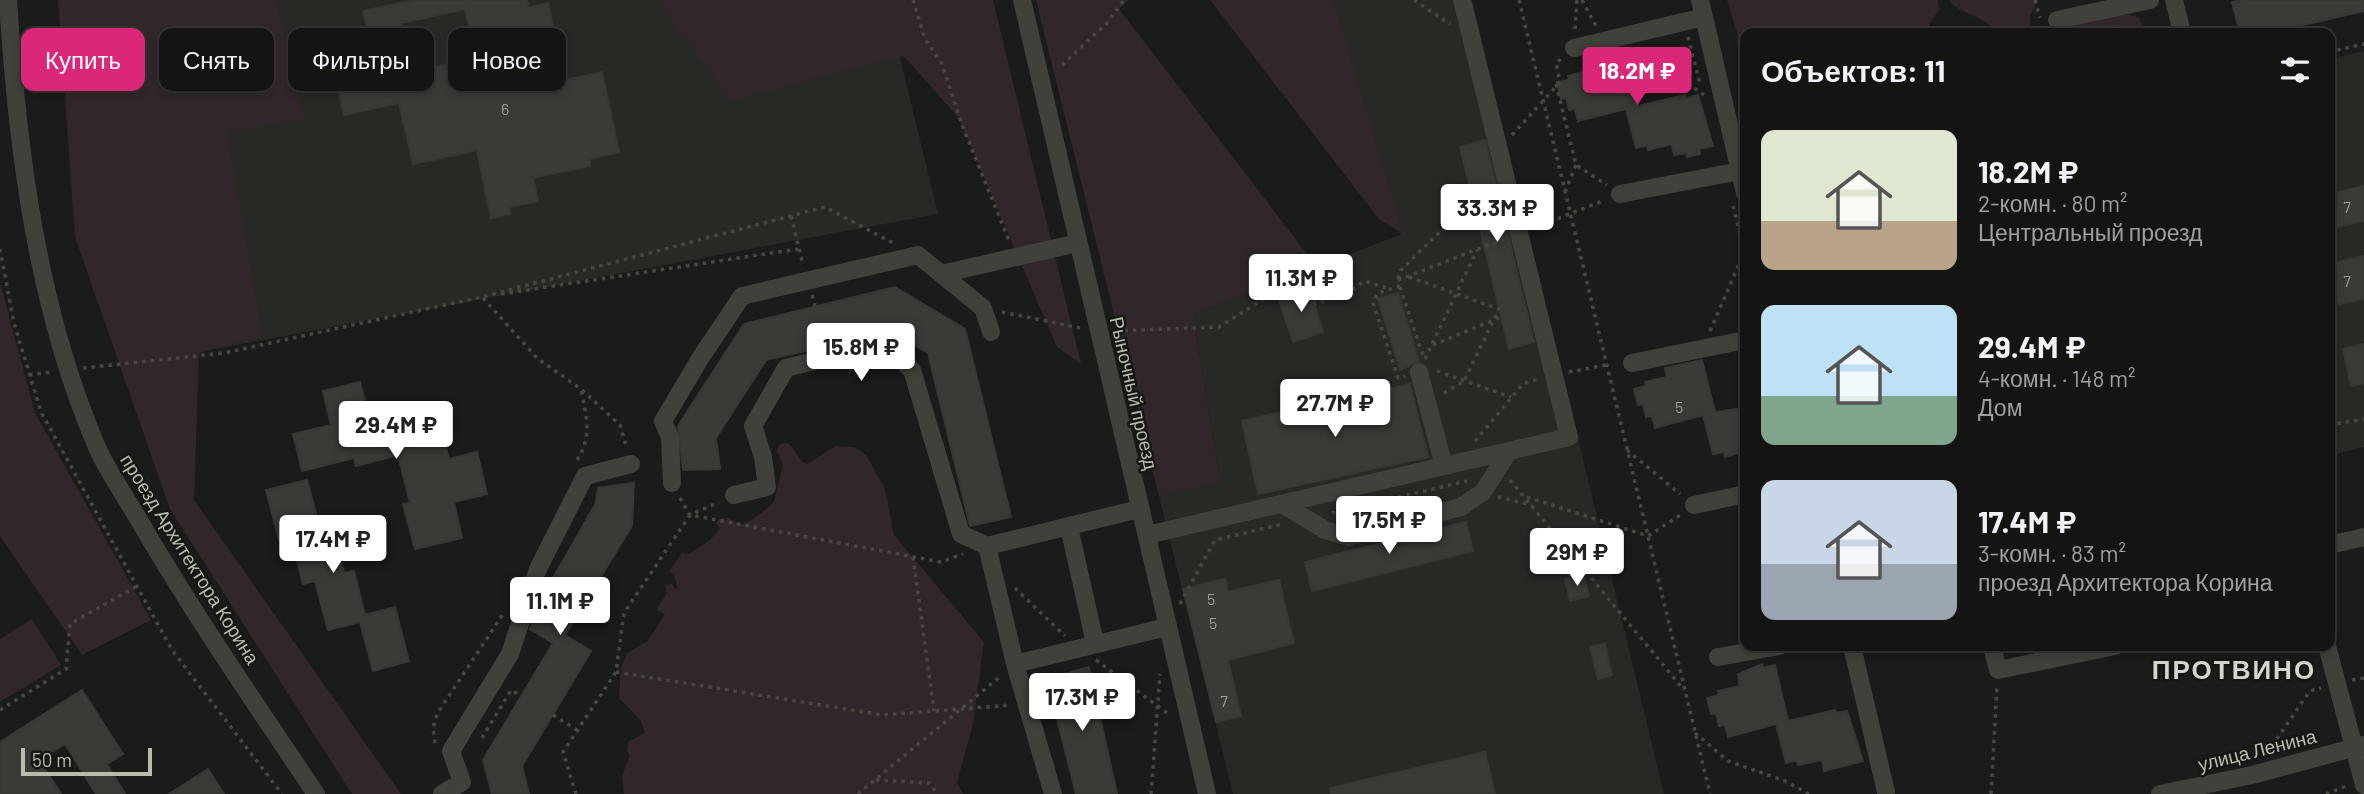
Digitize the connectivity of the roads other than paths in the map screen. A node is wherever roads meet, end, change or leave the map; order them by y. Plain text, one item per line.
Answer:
1 (8, 0) edge
2 (1022, 0) edge
3 (1462, 0) edge
4 (2150, 0) edge
5 (2174, 0) edge
6 (1702, 9) edge
7 (2057, 20) dead end
8 (2181, 28) edge
9 (1574, 48) road end
10 (1740, 171) joint
11 (1620, 194) road end
12 (1078, 243) junction
13 (941, 274) junction
14 (991, 332) dead end
15 (1740, 341) edge
16 (1632, 363) dead end
17 (1422, 366) road end
18 (1509, 452) junction
19 (631, 464) road end
20 (1444, 466) junction
21 (671, 483) dead end
22 (734, 495) dead end
23 (1740, 496) edge
24 (1282, 504) junction
25 (1694, 505) road end
26 (1139, 509) junction
27 (1069, 527) junction
28 (1147, 535) junction
29 (2364, 537) edge
30 (2335, 544) edge
31 (988, 546) junction
32 (1167, 627) junction
33 (1095, 643) junction
34 (1751, 651) edge
35 (1853, 651) edge
36 (1993, 651) edge
37 (2091, 651) edge
38 (2329, 651) edge
39 (1718, 657) dead end
40 (1015, 664) junction
41 (2358, 746) edge
42 (2364, 785) edge
43 (464, 788) edge
44 (1886, 792) dead end
45 (316, 794) edge
46 (442, 794) edge
47 (1053, 794) edge
48 (1207, 794) edge
49 (2161, 794) edge

1 - 45 street, проезд Архитектора Корина
2 - 12 street, Рыночный проезд
3 - 18 street
4 - 7 street
5 - 8 street
6 - 9 street
6 - 10 street
10 - 11 street
12 - 13 street
12 - 26 street, Рыночный проезд
13 - 14 street
13 - 21 street
15 - 16 street
17 - 20 street
18 - 20 street
18 - 24 street
19 - 43 street
20 - 24 street
22 - 31 street
23 - 25 street
24 - 28 street
26 - 27 street
26 - 28 street, Рыночный проезд
27 - 31 street
27 - 33 street
28 - 32 street, Рыночный проезд
29 - 30 street
31 - 40 street
32 - 33 street
32 - 48 street, Рыночный проезд
33 - 40 street
34 - 39 street
35 - 44 street
36 - 37 street
38 - 41 street
40 - 47 street
41 - 42 street
41 - 49 street, улица Ленина
43 - 46 street

